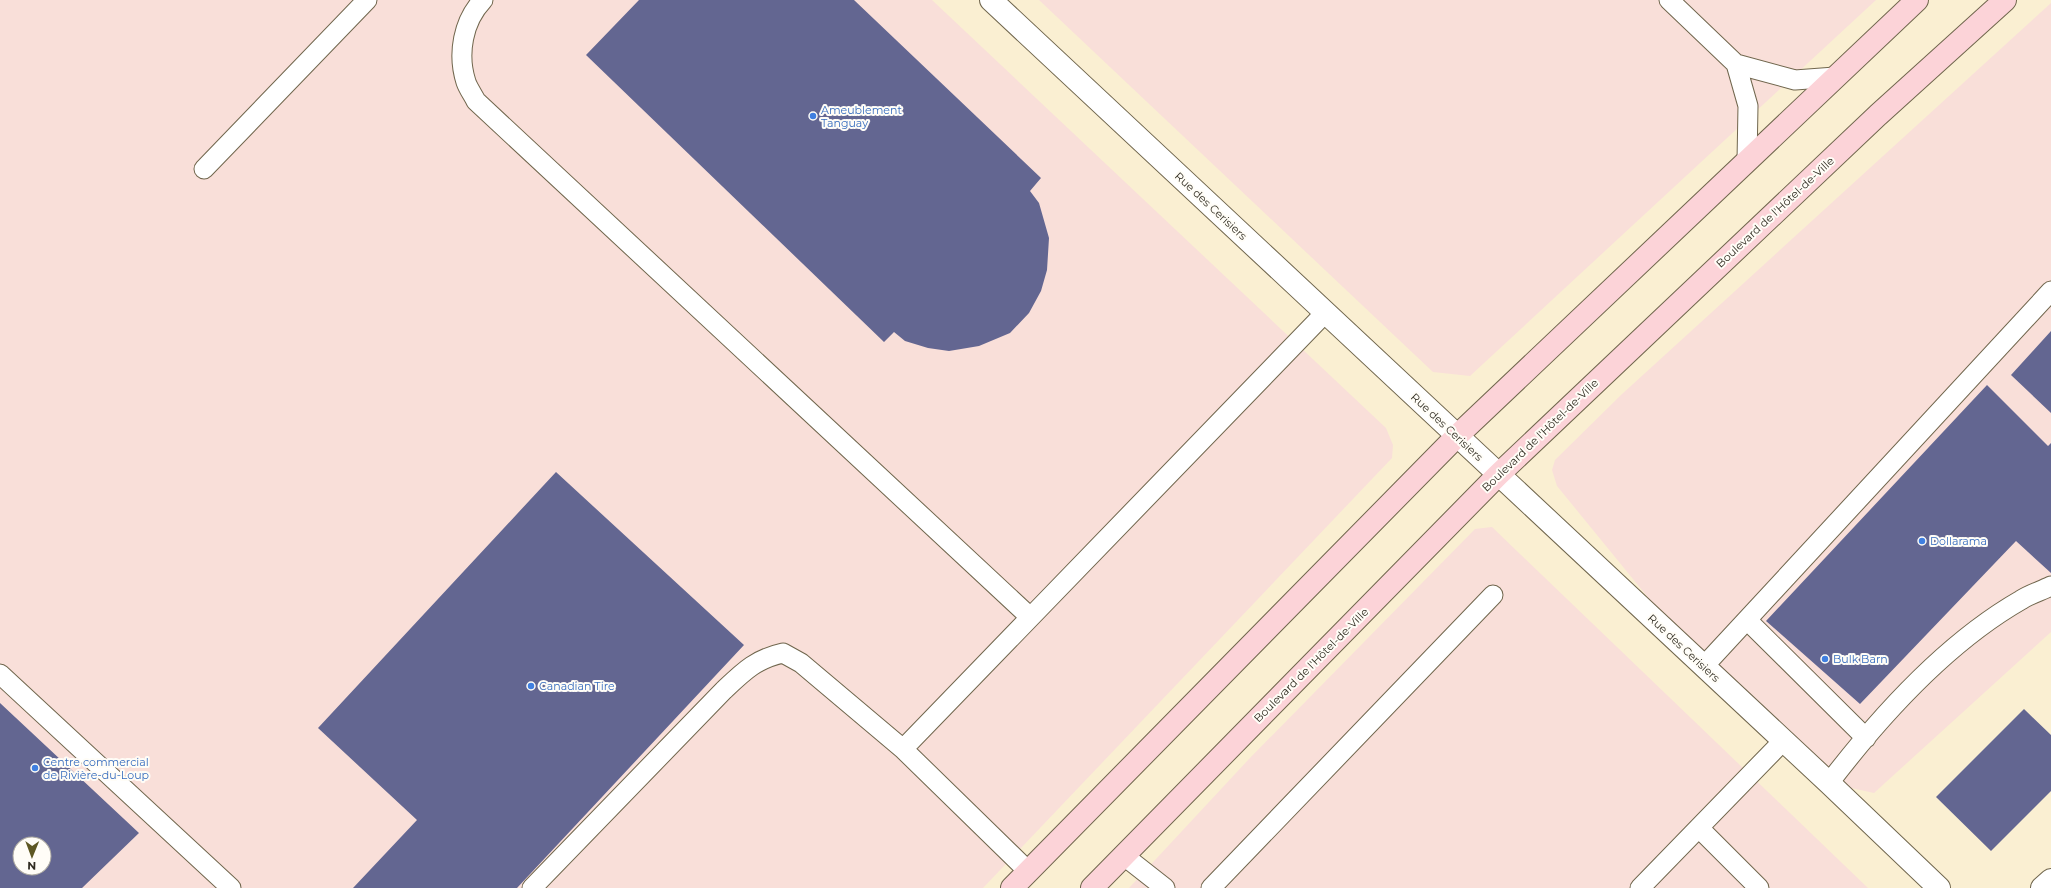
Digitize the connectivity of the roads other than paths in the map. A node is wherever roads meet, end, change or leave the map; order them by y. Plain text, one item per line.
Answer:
1 (367, 0) edge
2 (483, 0) edge
3 (990, 0) edge
4 (1669, 0) edge
5 (1917, 0) edge
6 (2005, 0) edge
7 (1736, 64) junction
8 (1835, 77) junction
9 (1747, 160) junction
10 (204, 169) dead end
11 (2051, 291) edge
12 (1326, 312) junction
13 (1457, 436) junction
14 (1498, 475) junction
15 (2051, 586) edge
16 (1493, 595) dead end
17 (1030, 617) junction
18 (1746, 620) junction
19 (1704, 666) junction
20 (0, 674) edge
21 (1866, 738) junction
22 (1783, 741) junction
23 (903, 749) junction
24 (1829, 783) junction
25 (1699, 828) junction
26 (1123, 856) junction
27 (1028, 871) junction
28 (2051, 880) edge
29 (231, 888) edge
30 (532, 888) edge
31 (1012, 888) edge
32 (1092, 888) edge
33 (1165, 888) edge
34 (1211, 888) edge
35 (1640, 888) edge
36 (1759, 888) edge
37 (1938, 888) edge
38 (2042, 888) edge

1 - 10 lane
2 - 17 lane
3 - 12 street, Rue des Cerisiers
4 - 7 lane
5 - 8 main road
6 - 14 main road, Boulevard de l'Hôtel-de-Ville
7 - 8 lane
7 - 9 lane
8 - 9 main road
9 - 13 main road
11 - 18 lane
12 - 13 street, Rue des Cerisiers
12 - 17 lane
13 - 14 street, Rue des Cerisiers
13 - 27 main road
14 - 19 street, Rue des Cerisiers
14 - 26 main road, Boulevard de l'Hôtel-de-Ville
15 - 21 lane
16 - 34 lane
17 - 23 lane
18 - 19 lane
18 - 21 lane
19 - 22 street, Rue des Cerisiers
20 - 29 lane
21 - 24 lane
22 - 24 street, Rue des Cerisiers
22 - 25 lane
23 - 27 lane
23 - 30 lane
24 - 37 street, Rue des Cerisiers
25 - 35 lane
25 - 36 lane
26 - 32 main road, Boulevard de l'Hôtel-de-Ville
26 - 33 lane
27 - 31 main road
28 - 38 street

